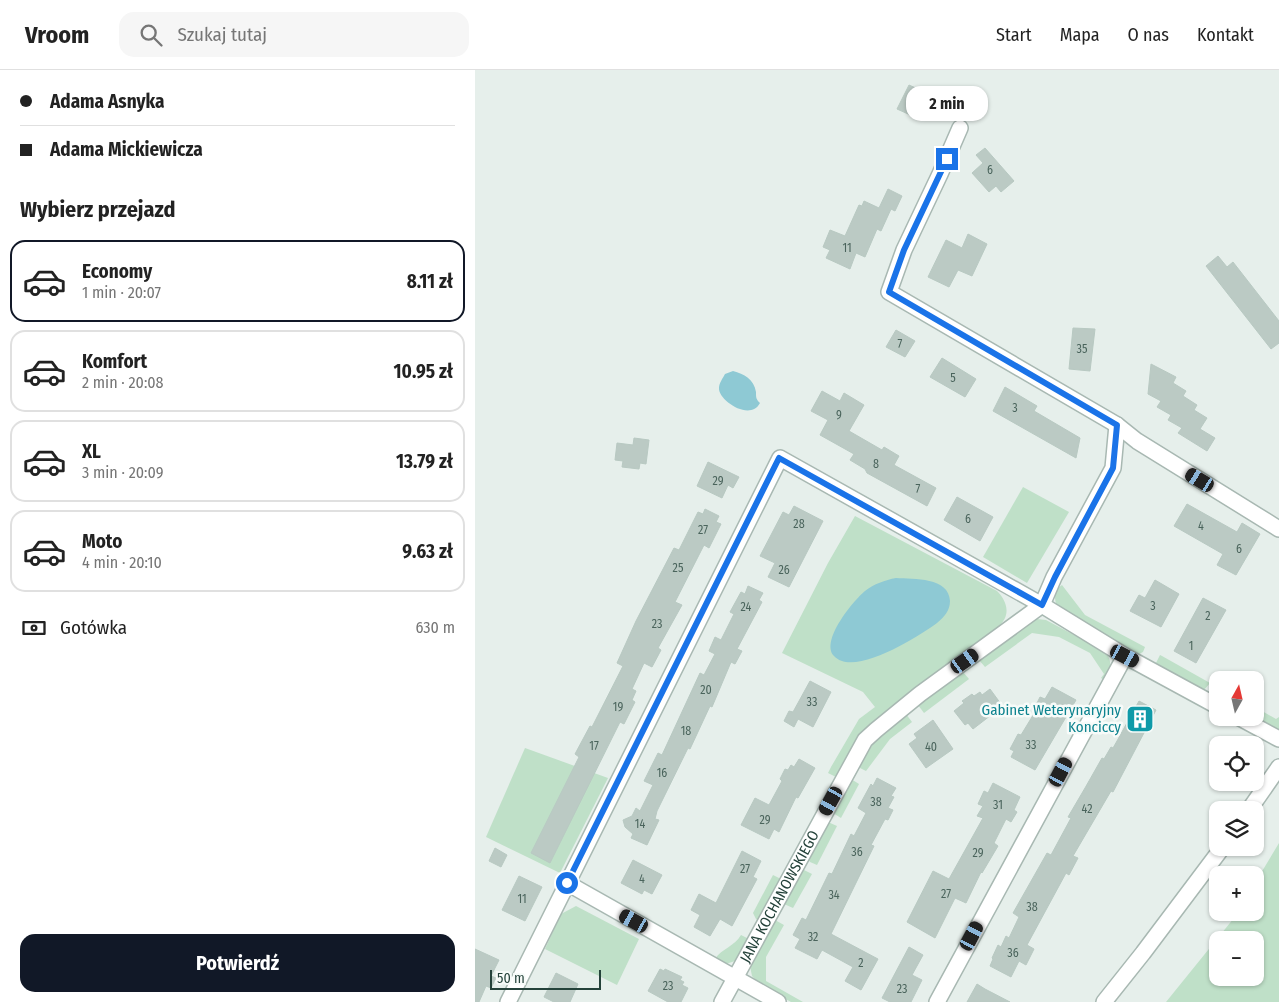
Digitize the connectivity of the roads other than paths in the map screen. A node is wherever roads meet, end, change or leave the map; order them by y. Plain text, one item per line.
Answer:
1 (960, 128) dead end
2 (1117, 425) junction
3 (1279, 529) edge
4 (1042, 605) junction
5 (1125, 656) junction
6 (1209, 702) edge
7 (1255, 726) edge
8 (1279, 739) edge
9 (1279, 768) edge
10 (1255, 801) edge
11 (1216, 856) edge
12 (567, 883) junction
13 (735, 978) junction
14 (508, 1002) edge
15 (722, 1002) edge
16 (778, 1002) edge
17 (937, 1002) edge
18 (1103, 1002) edge

1 - 2 street
2 - 3 street
2 - 4 street, JANA KOCHANOWSKIEGO
4 - 5 street
4 - 12 street
4 - 13 street, JANA KOCHANOWSKIEGO
5 - 6 street
5 - 17 street
7 - 8 street
9 - 10 street
11 - 18 street
12 - 13 street
12 - 14 street
13 - 15 street, JANA KOCHANOWSKIEGO
13 - 16 street

